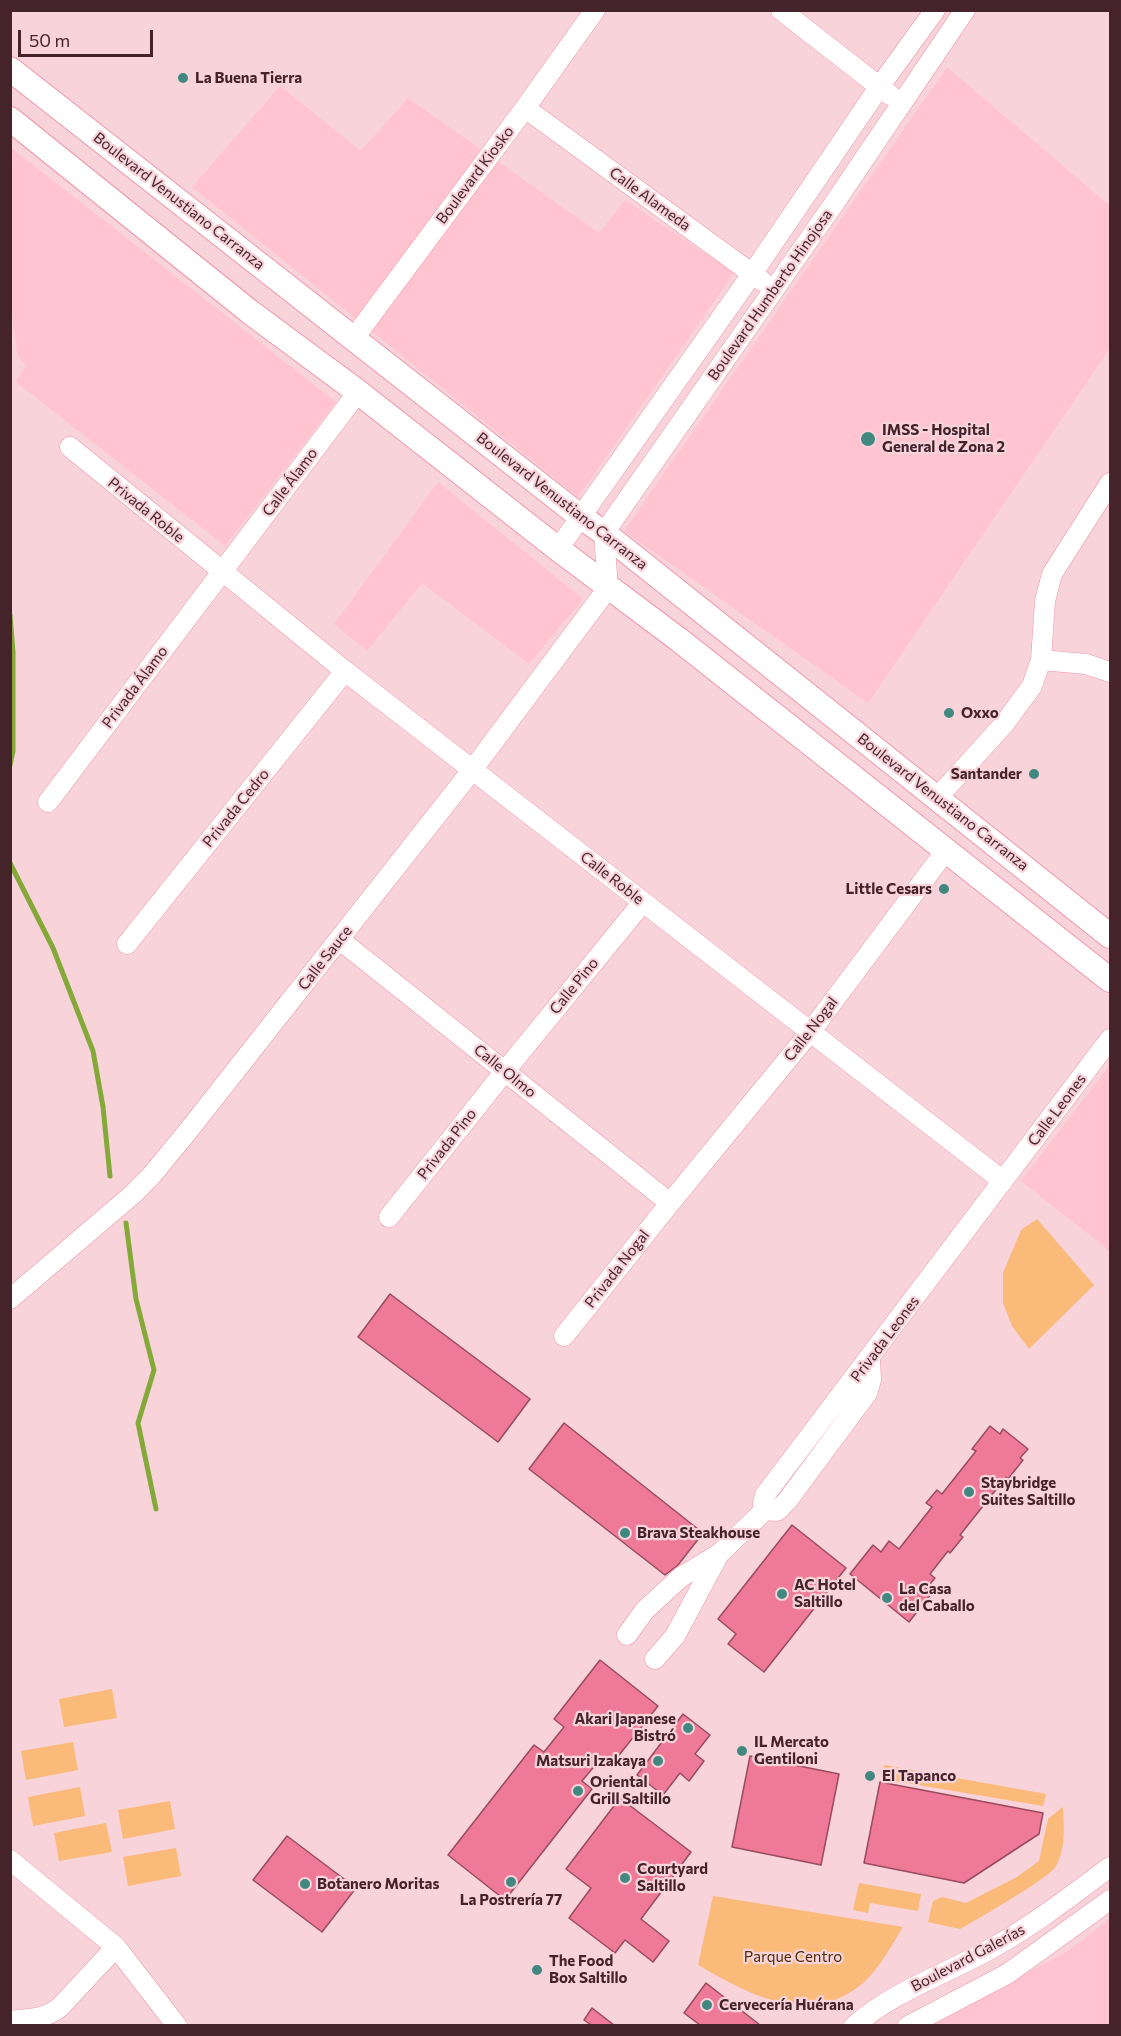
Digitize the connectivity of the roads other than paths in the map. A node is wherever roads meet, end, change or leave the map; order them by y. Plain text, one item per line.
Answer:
1 (595, 10) edge
2 (781, 10) edge
3 (935, 10) edge
4 (965, 10) edge
5 (10, 69) edge
6 (880, 86) junction
7 (902, 104) junction
8 (525, 108) junction
9 (10, 119) edge
10 (752, 274) junction
11 (774, 290) junction
12 (354, 338) junction
13 (358, 392) junction
14 (650, 419) junction
15 (672, 436) junction
16 (70, 447) dead end
17 (1110, 483) edge
18 (581, 517) junction
19 (604, 533) junction
20 (558, 549) junction
21 (222, 572) junction
22 (608, 588) junction
23 (1041, 660) junction
24 (345, 671) junction
25 (1110, 672) edge
26 (473, 769) junction
27 (937, 798) junction
28 (48, 802) dead end
29 (946, 849) junction
30 (643, 902) junction
31 (1110, 936) edge
32 (340, 940) junction
33 (127, 944) dead end
34 (1110, 980) edge
35 (811, 1031) junction
36 (1110, 1039) edge
37 (505, 1071) junction
38 (1003, 1181) junction
39 (670, 1203) junction
40 (389, 1217) dead end
41 (10, 1299) edge
42 (564, 1336) dead end
43 (719, 1554) junction
44 (627, 1635) dead end
45 (655, 1659) dead end
46 (10, 1860) edge
47 (1110, 1867) edge
48 (1110, 1900) edge
49 (116, 1947) junction
50 (898, 1995) junction
51 (16, 2020) dead end
52 (914, 2022) edge
53 (177, 2025) edge
54 (854, 2025) edge

1 - 8 street, Boulevard Kiosko
2 - 6 street
3 - 6 street, Boulevard Humberto Hinojosa
4 - 7 street, Boulevard Humberto Hinojosa
5 - 12 main road, Boulevard Venustiano Carranza
6 - 7 street
6 - 10 street, Boulevard Humberto Hinojosa
7 - 11 street, Boulevard Humberto Hinojosa
8 - 10 street, Calle Alameda
8 - 12 street, Boulevard Kiosko
9 - 13 main road
10 - 11 street, Calle Alameda
10 - 14 street, Boulevard Humberto Hinojosa
11 - 15 street, Boulevard Humberto Hinojosa
12 - 18 main road, Boulevard Venustiano Carranza
13 - 20 main road
13 - 21 street, Calle Álamo
14 - 15 street
14 - 18 street, Boulevard Humberto Hinojosa
15 - 19 street, Boulevard Humberto Hinojosa
16 - 21 street, Privada Roble
17 - 23 street
18 - 19 main road, Boulevard Venustiano Carranza
18 - 20 street, Boulevard Humberto Hinojosa
19 - 22 street
19 - 27 main road, Boulevard Venustiano Carranza
20 - 22 main road
21 - 24 street, Calle Roble
21 - 28 street, Privada Álamo
22 - 26 street, Calle Sauce
22 - 29 main road
23 - 25 street
23 - 27 street
24 - 26 street, Calle Roble
24 - 33 street, Privada Cedro
26 - 30 street, Calle Roble
26 - 32 street, Calle Sauce
27 - 31 main road, Boulevard Venustiano Carranza
29 - 34 main road
29 - 35 street, Calle Nogal
30 - 35 street, Calle Roble
30 - 37 street, Calle Pino
32 - 37 street, Calle Olmo
32 - 41 street, Calle Sauce
35 - 38 street, Calle Roble
35 - 39 street, Calle Nogal
36 - 38 street, Calle Leones
37 - 39 street, Calle Olmo
37 - 40 street, Privada Pino
38 - 43 street, Privada Leones
39 - 42 street, Privada Nogal
43 - 44 street
43 - 45 street
46 - 49 street
47 - 50 street, Boulevard Galerías
48 - 52 street, Boulevard Galerías
49 - 51 street
49 - 53 street
50 - 52 street
50 - 54 street, Boulevard Galerías

